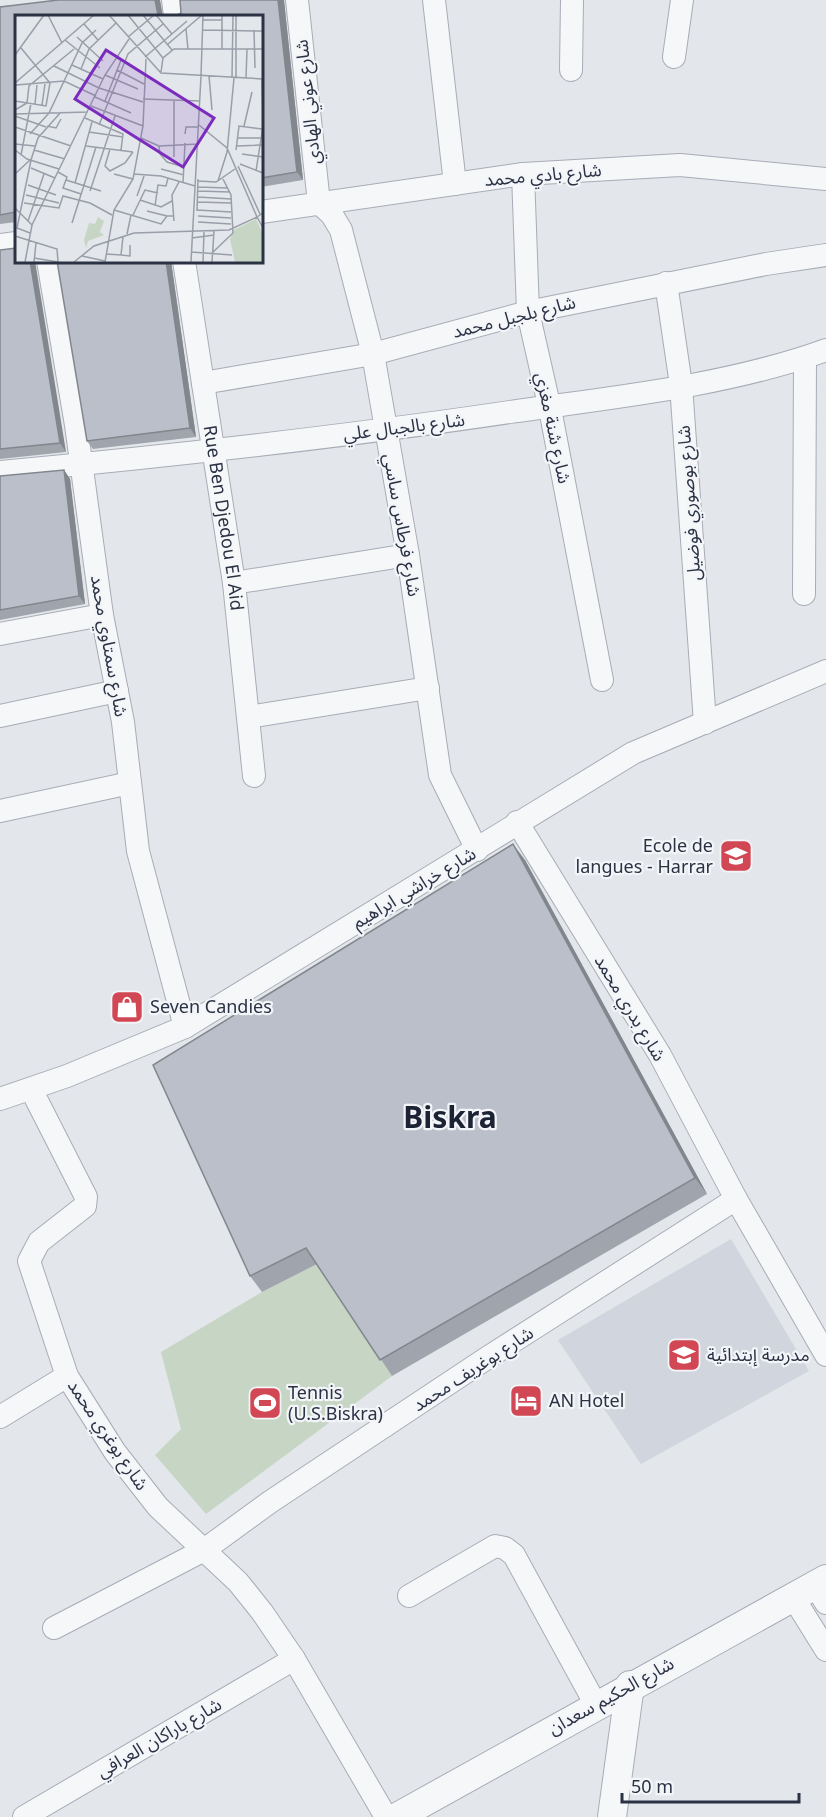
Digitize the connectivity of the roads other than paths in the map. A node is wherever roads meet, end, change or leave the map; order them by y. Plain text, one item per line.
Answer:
1 (173, 0) edge
2 (297, 0) edge
3 (434, 0) edge
4 (572, 0) edge
5 (682, 0) edge
6 (175, 15) edge
7 (674, 57) dead end
8 (571, 70) dead end
9 (523, 174) junction
10 (826, 179) edge
11 (455, 184) junction
12 (319, 203) junction
13 (262, 212) edge
14 (15, 243) edge
15 (0, 245) edge
16 (826, 255) edge
17 (48, 262) edge
18 (184, 262) edge
19 (666, 283) junction
20 (528, 312) junction
21 (373, 354) junction
22 (815, 354) edge
23 (203, 383) junction
24 (681, 385) junction
25 (550, 409) junction
26 (386, 430) junction
27 (211, 450) junction
28 (82, 465) junction
29 (0, 472) edge
30 (408, 555) junction
31 (234, 583) junction
32 (804, 594) dead end
33 (102, 615) junction
34 (0, 634) edge
35 (826, 671) edge
36 (602, 680) dead end
37 (428, 688) junction
38 (117, 691) junction
39 (0, 716) edge
40 (249, 717) junction
41 (705, 723) junction
42 (254, 776) dead end
43 (130, 783) junction
44 (0, 811) edge
45 (517, 822) junction
46 (477, 850) junction
47 (185, 1027) junction
48 (31, 1089) junction
49 (0, 1100) edge
50 (736, 1199) junction
51 (826, 1355) edge
52 (67, 1376) junction
53 (0, 1417) edge
54 (204, 1550) junction
55 (815, 1591) edge
56 (409, 1596) dead end
57 (54, 1628) dead end
58 (826, 1650) edge
59 (294, 1659) junction
60 (630, 1685) junction
61 (596, 1705) junction
62 (24, 1817) edge
63 (386, 1817) edge
64 (397, 1817) edge
65 (612, 1817) edge

1 - 6 street
2 - 12 street, شارع عوني الهادي
3 - 11 street
4 - 8 street
5 - 7 street
9 - 10 street, شارع بادي محمد
9 - 11 street, شارع بادي محمد
9 - 20 street, شارع شنة مغزي
11 - 12 street, شارع بادي محمد
12 - 13 street, شارع بادي محمد
12 - 21 street, شارع فرطاس ساسي
14 - 15 street
16 - 19 street, شارع بلجبل محمد
17 - 28 street, شارع سمتاوي محمد
18 - 23 street, Rue Ben Djedou El Aid
19 - 20 street, شارع بلجبل محمد
19 - 24 street, شارع بوصوري فوضيل
20 - 21 street, شارع بلجبل محمد
20 - 25 street, شارع شنة مغزي
21 - 23 street, شارع بلجبل محمد
21 - 26 street, شارع فرطاس ساسي
22 - 24 street, شارع بالجبال علي
22 - 32 street
23 - 27 street, Rue Ben Djedou El Aid
24 - 25 street, شارع بالجبال علي
24 - 41 street, شارع بوصوري فوضيل
25 - 26 street, شارع بالجبال علي
25 - 36 street, شارع شنة مغزي
26 - 27 street, شارع بالجبال علي
26 - 30 street, شارع فرطاس ساسي
27 - 28 street, شارع بالجبال علي
27 - 31 street, Rue Ben Djedou El Aid
28 - 29 street, شارع بالجبال علي
28 - 33 street, شارع سمتاوي محمد
30 - 31 street
30 - 37 street, شارع فرطاس ساسي
31 - 40 street, Rue Ben Djedou El Aid
33 - 34 street
33 - 38 street, شارع سمتاوي محمد
35 - 41 street, شارع خراشي ابراهيم
37 - 40 street
37 - 46 street, شارع فرطاس ساسي
38 - 39 street
38 - 43 street, شارع سمتاوي محمد
40 - 42 street, Rue Ben Djedou El Aid
41 - 45 street, شارع خراشي ابراهيم
43 - 44 street
43 - 47 street, شارع سمتاوي محمد
45 - 46 street, شارع خراشي ابراهيم
45 - 50 street, شارع بدري محمد
46 - 47 street, شارع خراشي ابراهيم
47 - 48 street, شارع خراشي ابراهيم
48 - 49 street, شارع خراشي ابراهيم
48 - 52 street, شارع بوغري محمد
50 - 51 street, شارع بدري محمد
50 - 54 street, شارع بوغريف محمد
52 - 53 street
52 - 54 street, شارع بوغري محمد
54 - 57 street, شارع بوغريف محمد
54 - 59 street, شارع بوغري محمد
55 - 58 street
55 - 60 street, شارع الحكيم سعدان
56 - 61 street
59 - 62 street, شارع باراكان العرافي
59 - 63 street, شارع بوغري محمد
60 - 61 street, شارع الحكيم سعدان
60 - 65 street
61 - 64 street, شارع الحكيم سعدان

